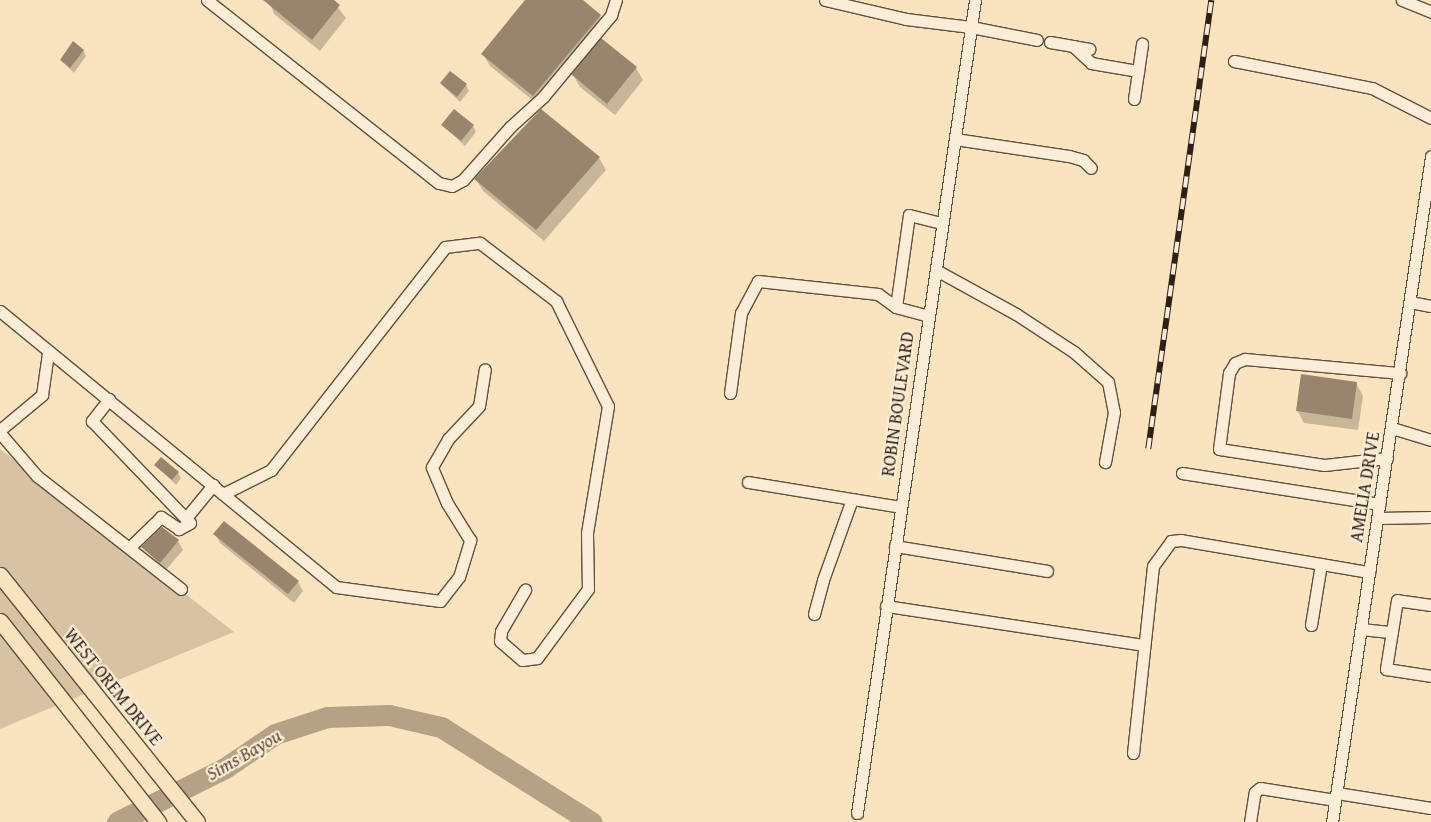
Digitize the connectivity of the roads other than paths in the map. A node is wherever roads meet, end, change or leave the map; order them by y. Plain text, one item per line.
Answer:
1 (207, 0) edge
2 (616, 0) edge
3 (825, 0) edge
4 (975, 0) edge
5 (1402, 0) edge
6 (1431, 12) edge
7 (971, 27) junction
8 (1037, 40) dead end
9 (1050, 42) dead end
10 (1142, 44) dead end
11 (1073, 46) junction
12 (1089, 48) dead end
13 (1234, 61) dead end
14 (1138, 71) junction
15 (1134, 99) dead end
16 (1431, 118) edge
17 (955, 139) junction
18 (1431, 156) edge
19 (1091, 168) dead end
20 (1428, 196) edge
21 (942, 224) junction
22 (936, 270) junction
23 (1410, 302) junction
24 (1431, 306) edge
25 (896, 307) junction
26 (0, 312) edge
27 (929, 316) junction
28 (48, 353) junction
29 (485, 370) dead end
30 (1400, 373) junction
31 (730, 393) dead end
32 (110, 400) junction
33 (1392, 428) junction
34 (0, 431) edge
35 (1431, 440) edge
36 (1387, 458) junction
37 (1105, 462) dead end
38 (1182, 473) dead end
39 (748, 482) dead end
40 (213, 485) junction
41 (223, 494) junction
42 (852, 499) junction
43 (1380, 504) junction
44 (901, 506) junction
45 (1431, 517) edge
46 (186, 518) junction
47 (1378, 518) junction
48 (895, 546) junction
49 (130, 547) junction
50 (1321, 564) junction
51 (1047, 571) dead end
52 (1369, 572) junction
53 (0, 575) edge
54 (181, 589) dead end
55 (524, 590) dead end
56 (1431, 605) edge
57 (886, 606) junction
58 (814, 614) dead end
59 (0, 621) edge
60 (1311, 625) dead end
61 (1361, 629) junction
62 (1392, 632) junction
63 (1144, 645) junction
64 (1431, 676) edge
65 (1133, 753) dead end
66 (1336, 797) junction
67 (1431, 808) edge
68 (857, 813) dead end
69 (158, 822) edge
70 (197, 822) edge
71 (1250, 822) edge
72 (1332, 822) edge

1 - 2 street
3 - 7 street
4 - 7 street, ROBIN BOULEVARD
5 - 6 street
7 - 8 street
7 - 17 street, ROBIN BOULEVARD
9 - 11 street
10 - 14 street
11 - 12 street
11 - 14 street
13 - 16 street
14 - 15 street
17 - 19 street
17 - 21 street, ROBIN BOULEVARD
18 - 20 street, AMELIA DRIVE
20 - 23 street, AMELIA DRIVE
21 - 22 street, ROBIN BOULEVARD
21 - 25 street
22 - 27 street, ROBIN BOULEVARD
22 - 37 street
23 - 24 street
23 - 30 street, AMELIA DRIVE
25 - 27 street
25 - 31 street
26 - 28 street
27 - 44 street, ROBIN BOULEVARD
28 - 32 street
28 - 34 street
29 - 41 street
30 - 33 street, AMELIA DRIVE
30 - 36 street
32 - 40 street
32 - 46 street
33 - 35 street
33 - 36 street, AMELIA DRIVE
34 - 49 street
36 - 43 street, AMELIA DRIVE
38 - 43 street
39 - 42 street
40 - 41 street
40 - 46 street
41 - 55 street
42 - 44 street
42 - 58 street
43 - 47 street, AMELIA DRIVE
44 - 48 street, ROBIN BOULEVARD
45 - 47 street
46 - 49 street
47 - 52 street, AMELIA DRIVE
48 - 51 street
48 - 57 street, ROBIN BOULEVARD
49 - 54 street
50 - 52 street
50 - 60 street
50 - 63 street
52 - 61 street, AMELIA DRIVE
53 - 70 main road, WEST OREM DRIVE
56 - 62 street
57 - 63 street
57 - 68 street, ROBIN BOULEVARD
59 - 69 main road
61 - 62 street
61 - 66 street, AMELIA DRIVE
62 - 64 street
63 - 65 street
66 - 67 street
66 - 71 street
66 - 72 street, AMELIA DRIVE

